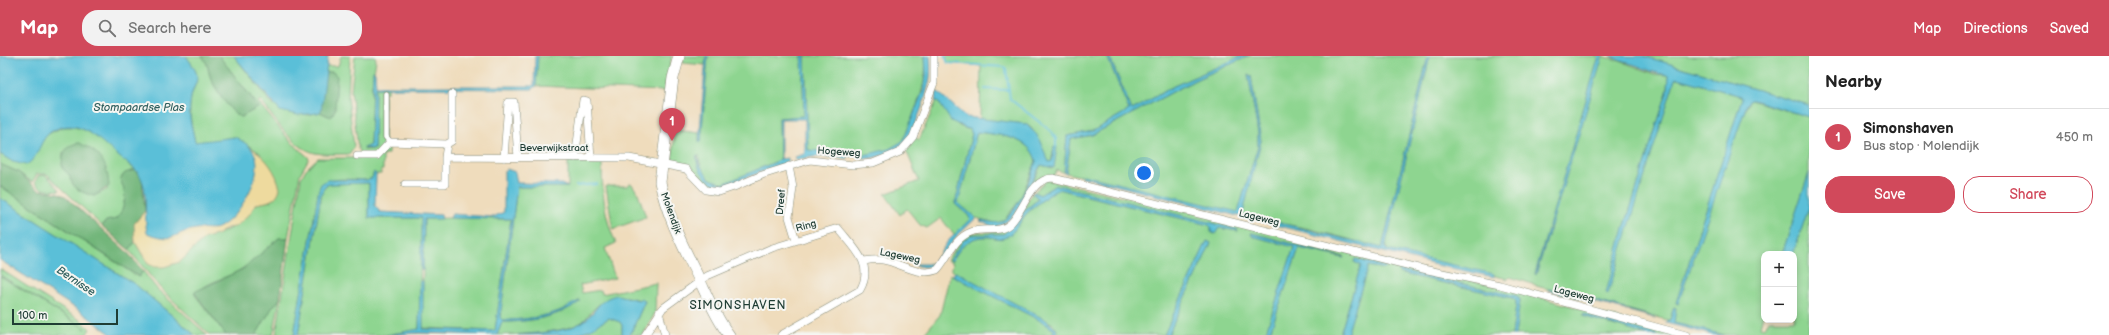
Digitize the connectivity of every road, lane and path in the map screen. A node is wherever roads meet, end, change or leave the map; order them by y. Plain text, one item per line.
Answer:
1 (679, 56) edge
2 (934, 56) edge
3 (386, 94) dead end
4 (452, 94) dead end
5 (390, 142) junction
6 (447, 144) junction
7 (357, 156) dead end
8 (445, 157) junction
9 (504, 158) junction
10 (518, 158) junction
11 (575, 158) junction
12 (592, 158) junction
13 (661, 164) junction
14 (789, 166) junction
15 (405, 184) dead end
16 (796, 240) junction
17 (864, 261) junction
18 (700, 282) junction
19 (660, 312) junction
20 (645, 335) edge
21 (665, 335) edge
22 (729, 335) edge
23 (781, 335) edge
24 (1686, 335) edge

1 - 13 main road, Molendijk
2 - 14 street, Hogeweg
3 - 5 street
4 - 6 street
5 - 6 street
5 - 7 street
6 - 8 street
8 - 9 street, Beverwijkstraat
8 - 15 street
9 - 10 street, Beverwijkstraat
9 - 10 street
10 - 11 street, Beverwijkstraat
11 - 12 street, Beverwijkstraat
11 - 12 street
12 - 13 street, Beverwijkstraat
13 - 14 street, Hogeweg
13 - 18 main road, Molendijk
14 - 16 street, Dreef
16 - 17 street, Ring
16 - 18 street, Ring
17 - 23 street
17 - 24 street, Lageweg
18 - 19 street, Ring
18 - 22 main road, Molendijk
19 - 20 street, Ring
19 - 21 street

